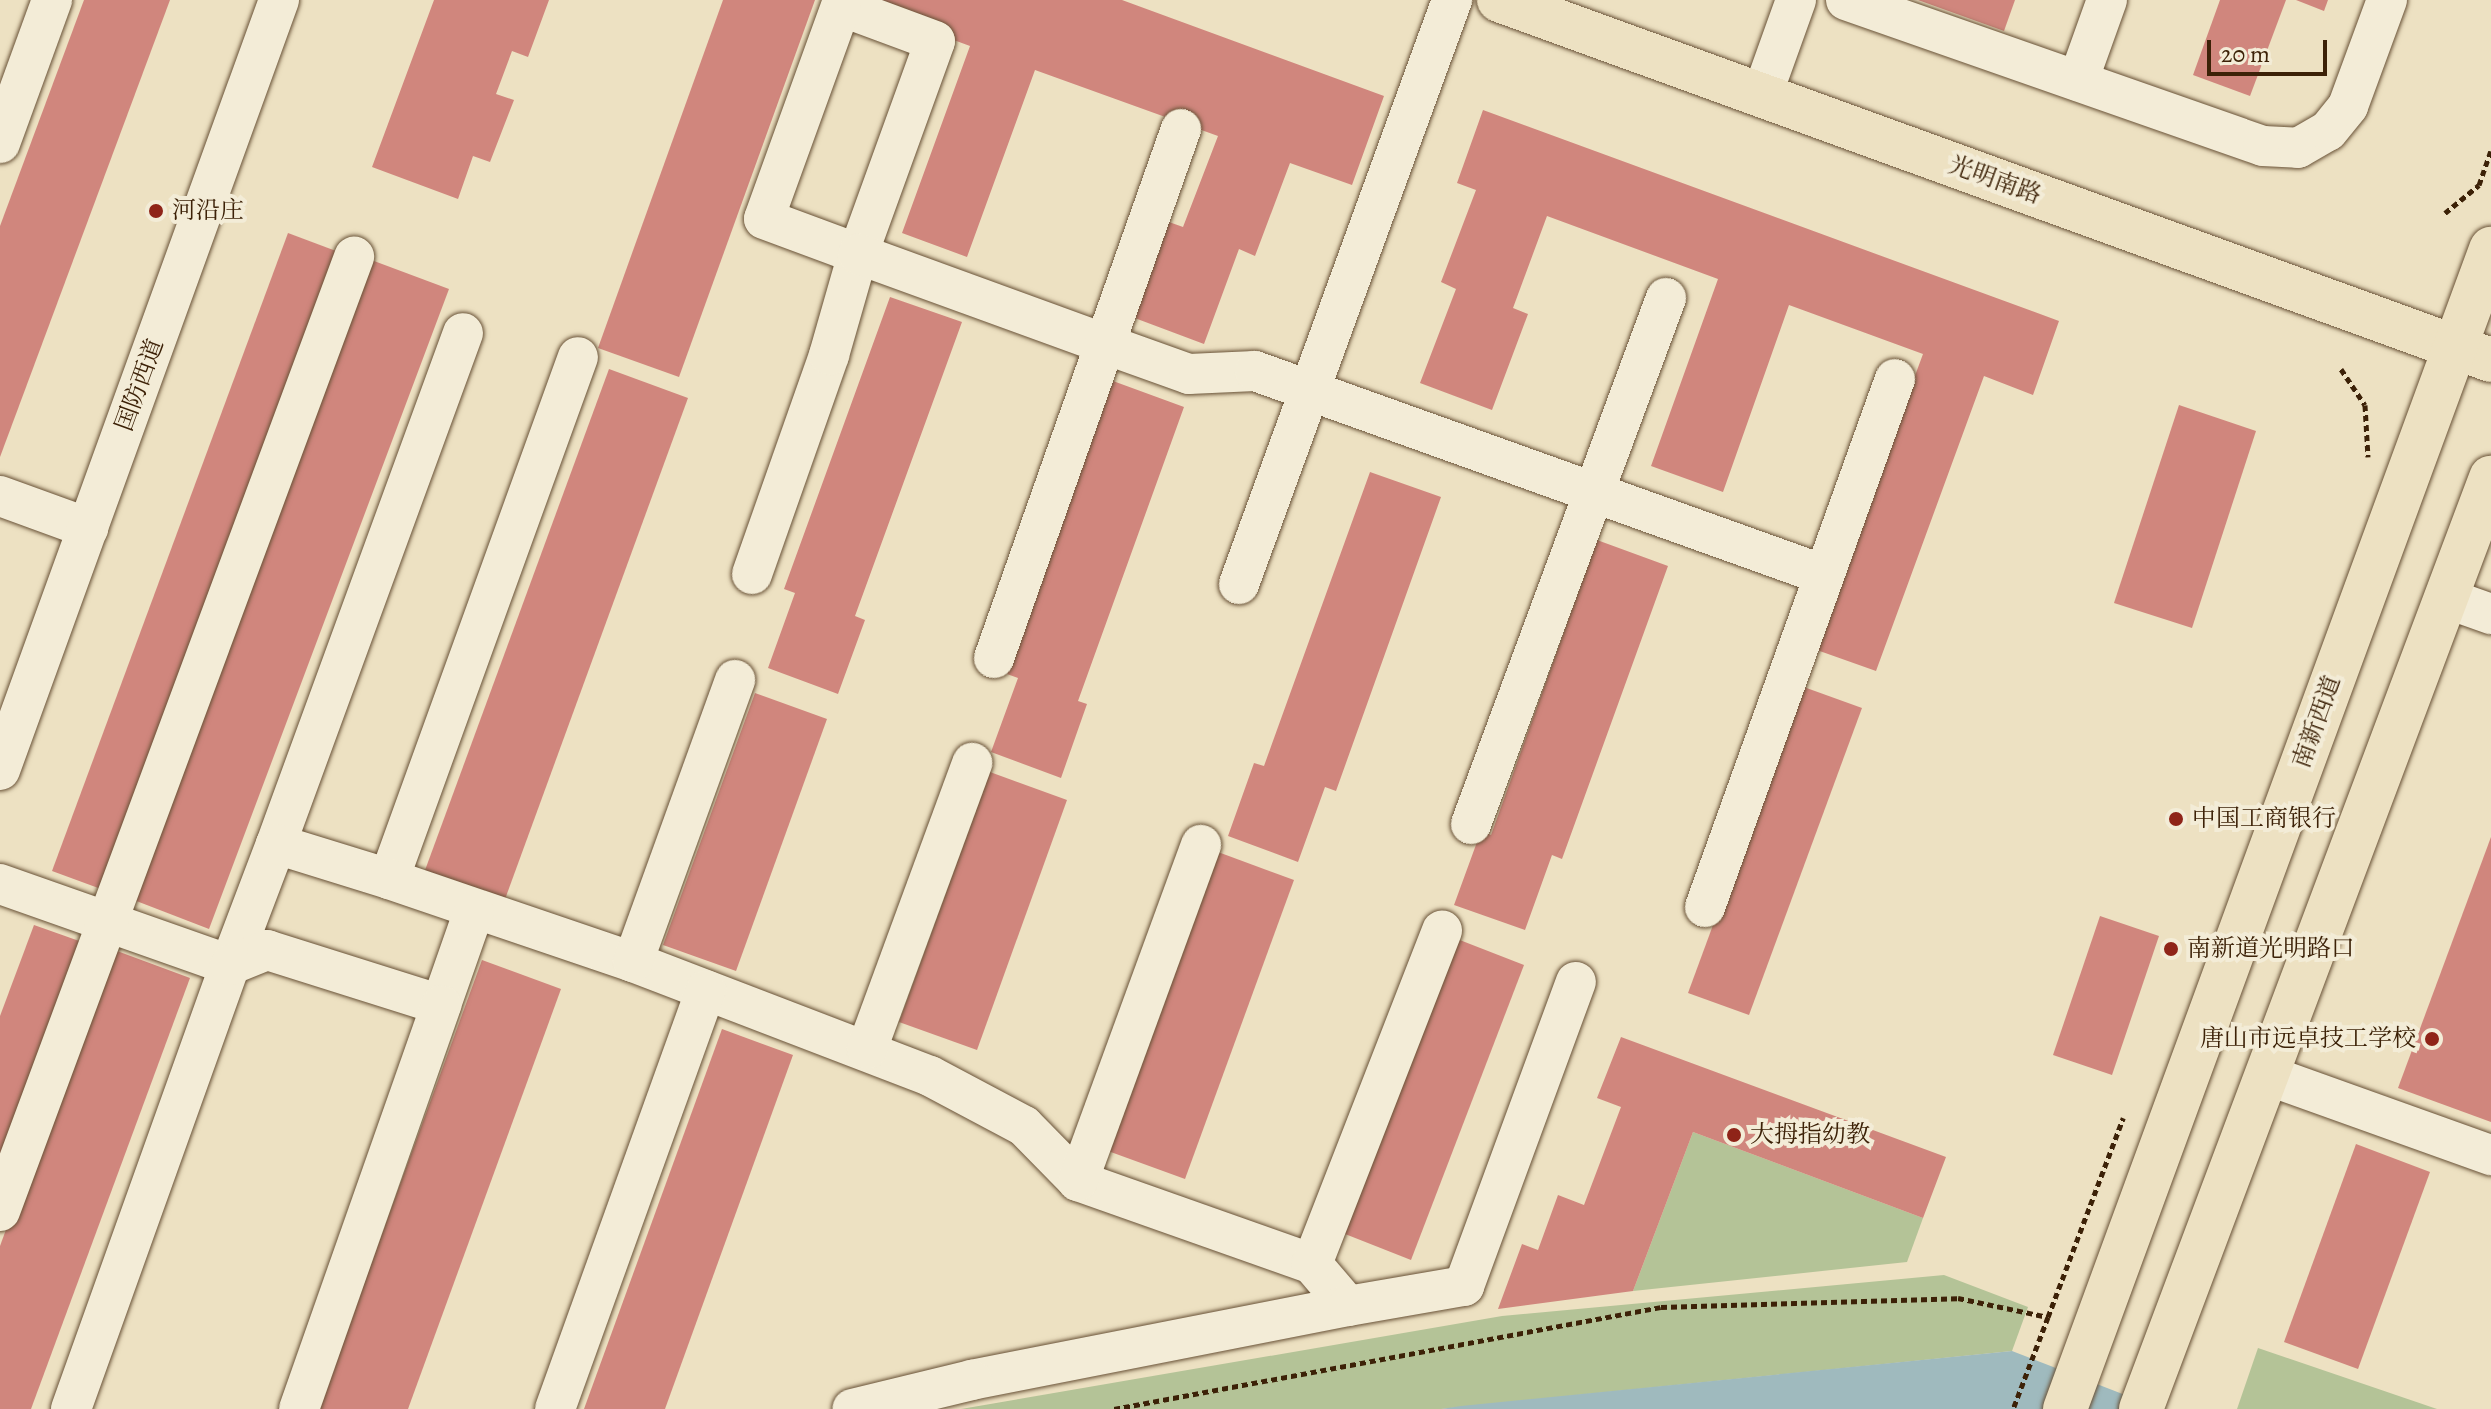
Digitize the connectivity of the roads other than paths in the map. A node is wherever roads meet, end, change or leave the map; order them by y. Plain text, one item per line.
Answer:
1 (52, 0) edge
2 (279, 0) edge
3 (1452, 0) edge
4 (1499, 0) edge
5 (1796, 0) edge
6 (1846, 0) edge
7 (2107, 0) edge
8 (2387, 0) edge
9 (2078, 81) junction
10 (1762, 95) junction
11 (1181, 129) dead end
12 (0, 143) edge
13 (2491, 249) edge
14 (858, 254) junction
15 (354, 257) dead end
16 (1666, 298) dead end
17 (463, 333) dead end
18 (1105, 344) junction
19 (2473, 353) edge
20 (578, 357) dead end
21 (1895, 379) dead end
22 (1310, 390) junction
23 (2491, 478) edge
24 (1595, 491) junction
25 (0, 496) edge
26 (88, 528) junction
27 (752, 574) dead end
28 (1824, 575) junction
29 (1239, 584) dead end
30 (2446, 598) junction
31 (2491, 614) edge
32 (994, 658) dead end
33 (735, 680) dead end
34 (972, 763) dead end
35 (0, 770) edge
36 (1471, 824) dead end
37 (276, 844) junction
38 (1201, 845) dead end
39 (389, 879) junction
40 (0, 884) edge
41 (1705, 907) dead end
42 (474, 911) junction
43 (107, 922) junction
44 (1442, 930) dead end
45 (633, 962) junction
46 (230, 965) junction
47 (1576, 982) dead end
48 (706, 990) junction
49 (441, 1005) junction
50 (867, 1049) junction
51 (2267, 1075) junction
52 (2491, 1155) edge
53 (1078, 1181) junction
54 (0, 1211) edge
55 (1312, 1264) junction
56 (1348, 1306) junction
57 (71, 1409) edge
58 (299, 1409) edge
59 (555, 1409) edge
60 (852, 1409) edge
61 (2065, 1409) edge
62 (2141, 1409) edge

1 - 12 street
2 - 26 street, 国防西道
3 - 22 street
4 - 10 main road, 光明南路
5 - 10 street
6 - 9 street
7 - 9 street
8 - 9 street
10 - 19 main road, 光明南路
11 - 18 street
13 - 19 main road, 南新西道
14 - 14 street
14 - 18 street
14 - 27 street
15 - 43 street
16 - 24 street
17 - 37 street
18 - 22 street
18 - 32 street
19 - 61 main road, 南新西道
20 - 39 street
21 - 28 street
22 - 24 street
22 - 29 street
23 - 30 main road
24 - 28 street
24 - 36 street
25 - 26 street
26 - 35 street, 国防西道
28 - 41 street
30 - 31 street
30 - 51 main road
33 - 45 street
34 - 50 street
37 - 39 street
37 - 46 street
38 - 53 street
39 - 42 street
40 - 43 street
42 - 45 street
42 - 49 street
43 - 46 street
43 - 54 street
44 - 55 street
45 - 48 street
46 - 49 street
46 - 57 street
47 - 56 street
48 - 50 street
48 - 59 street
49 - 58 street
50 - 53 street
51 - 52 street
51 - 62 main road
53 - 55 street
55 - 56 street
56 - 60 street

